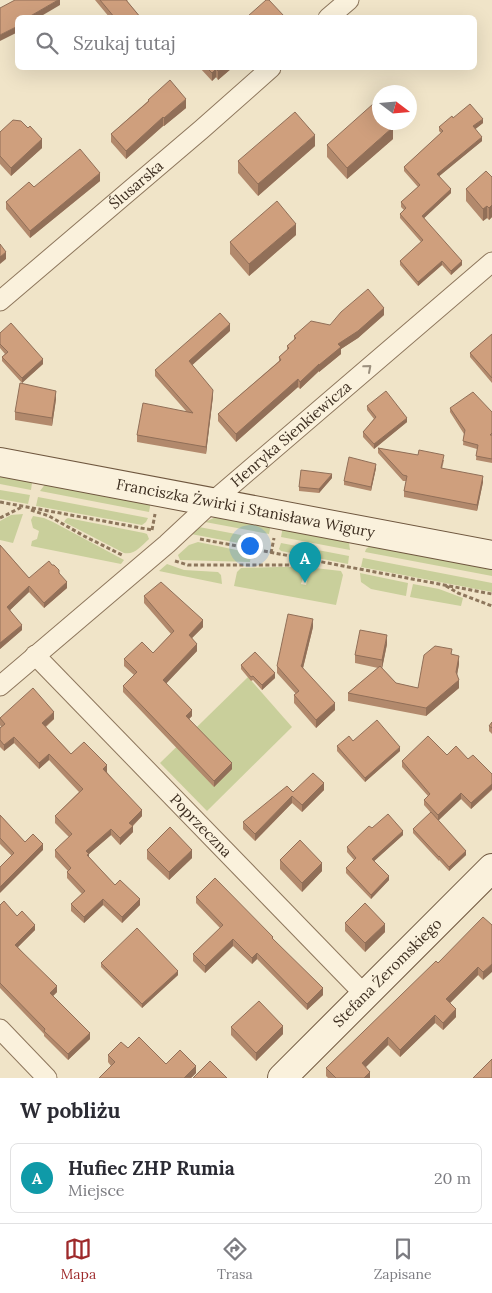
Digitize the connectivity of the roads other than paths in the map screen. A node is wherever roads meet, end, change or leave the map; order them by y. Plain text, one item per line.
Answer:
1 (349, 0) edge
2 (332, 15) edge
3 (269, 70) edge
4 (492, 262) edge
5 (0, 301) edge
6 (0, 462) edge
7 (212, 502) junction
8 (492, 555) edge
9 (36, 655) junction
10 (0, 686) edge
11 (492, 868) edge
12 (365, 995) junction
13 (0, 1029) edge
14 (48, 1078) edge
15 (282, 1078) edge

1 - 2 street
3 - 5 street, Ślusarska
7 -> 4 street, Henryka Sienkiewicza
6 - 7 street, Franciszka Żwirki i Stanisława Wigury
7 - 8 street, Franciszka Żwirki i Stanisława Wigury
7 - 9 street, Henryka Sienkiewicza
9 - 10 street, Henryka Sienkiewicza
9 - 12 street, Poprzeczna
11 - 12 street, Stefana Żeromskiego
12 - 15 street, Stefana Żeromskiego
13 - 14 street

